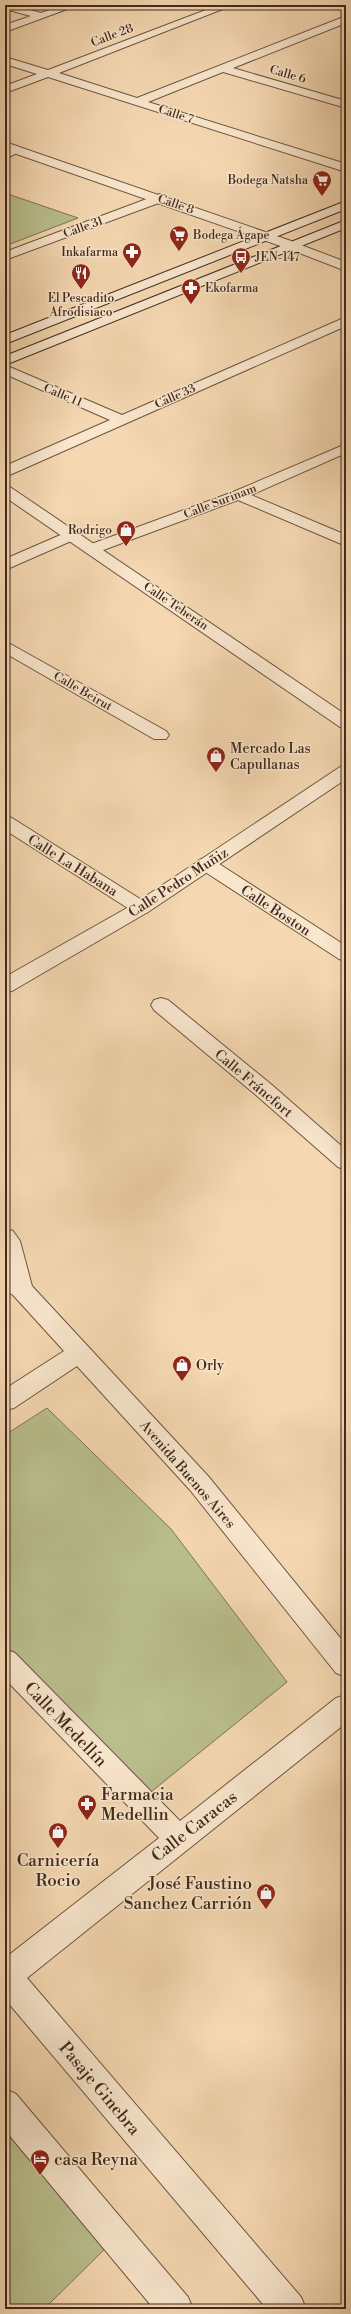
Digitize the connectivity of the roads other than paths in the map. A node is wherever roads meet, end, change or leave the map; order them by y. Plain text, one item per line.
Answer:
1 (72, 5) edge
2 (228, 5) edge
3 (5, 6) edge
4 (41, 16) junction
5 (346, 19) edge
6 (5, 29) edge
7 (5, 60) edge
8 (222, 68) junction
9 (48, 74) junction
10 (5, 90) edge
11 (137, 102) junction
12 (346, 105) edge
13 (5, 146) edge
14 (17, 150) junction
15 (5, 155) edge
16 (346, 168) edge
17 (160, 198) junction
18 (346, 205) edge
19 (346, 224) edge
20 (269, 236) junction
21 (293, 246) junction
22 (5, 256) edge
23 (346, 267) edge
24 (346, 321) edge
25 (5, 340) edge
26 (5, 361) edge
27 (5, 370) edge
28 (121, 420) junction
29 (346, 448) edge
30 (5, 472) edge
31 (5, 490) edge
32 (238, 495) junction
33 (72, 535) junction
34 (346, 541) edge
35 (92, 549) junction
36 (5, 565) edge
37 (5, 646) edge
38 (346, 723) edge
39 (160, 735) dead end
40 (346, 771) edge
41 (5, 822) edge
42 (206, 864) junction
43 (141, 908) junction
44 (346, 955) edge
45 (5, 986) edge
46 (161, 1005) dead end
47 (346, 1162) edge
48 (5, 1237) edge
49 (13, 1284) edge
50 (78, 1353) junction
51 (5, 1401) edge
52 (5, 1661) edge
53 (346, 1665) edge
54 (346, 1707) edge
55 (178, 1838) junction
56 (5, 1976) edge
57 (5, 2105) edge
58 (176, 2309) edge
59 (289, 2309) edge

1 - 4 street
2 - 9 street, Calle 28
3 - 4 street
4 - 6 street
5 - 8 street
7 - 9 street, Calle 7
8 - 11 street
8 - 12 street, Calle 6
9 - 10 street, Calle 28
9 - 11 street, Calle 7
11 - 16 street, Calle 7
13 - 14 street, Calle 8
14 - 15 street
14 - 17 street, Calle 8
17 - 20 street, Calle 8
17 - 22 street, Calle 31
18 - 20 street
19 - 21 street
20 - 21 street, Calle 8
20 - 25 street
21 - 23 street, Calle 8
21 - 26 street
24 - 28 street, Calle 33
27 - 28 street, Calle 11
28 - 30 street, Calle 33
29 - 32 street, Calle Surinam
31 - 33 street, Calle Teherán
32 - 34 street
32 - 35 street, Calle Surinam
33 - 35 street, Calle Teherán
33 - 36 street
35 - 38 street, Calle Teherán
37 - 39 street, Calle Beirut
40 - 42 street, Calle Pedro Muñiz
41 - 43 street, Calle La Habana
42 - 43 street, Calle Pedro Muñiz
42 - 44 street, Calle Boston
43 - 45 street, Calle Pedro Muñiz
46 - 47 street, Calle Fráncfort
48 - 49 street, Avenida Buenos Aires
49 - 50 street, Avenida Buenos Aires
50 - 51 street
50 - 53 street, Avenida Buenos Aires
52 - 55 street, Calle Medellín
54 - 55 street, Calle Caracas
55 - 56 street, Calle Caracas
56 - 59 street, Pasaje Ginebra
57 - 58 street

